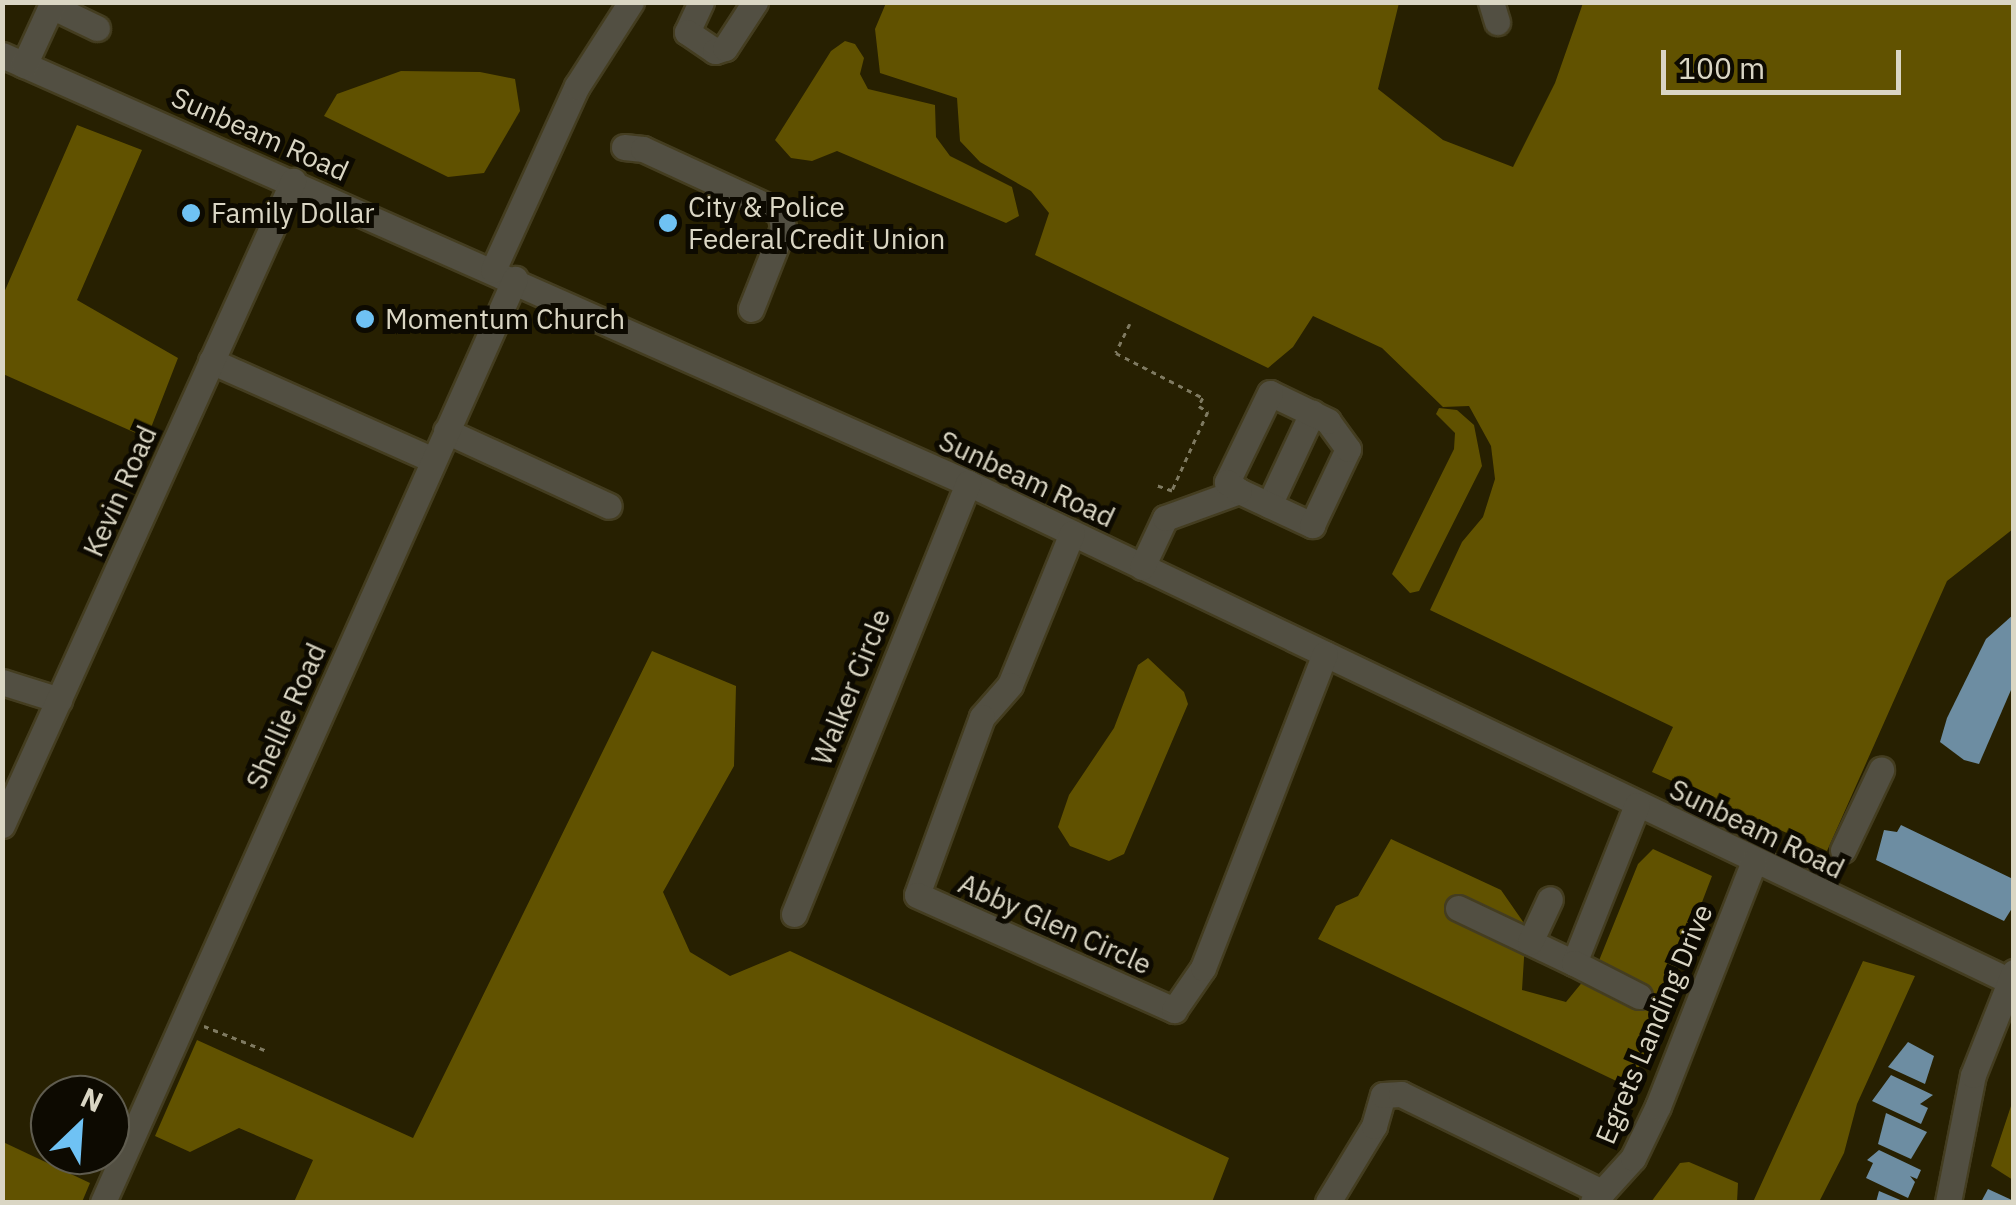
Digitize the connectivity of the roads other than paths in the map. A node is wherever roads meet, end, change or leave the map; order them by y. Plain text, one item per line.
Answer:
1 (631, 2) edge
2 (701, 2) edge
3 (755, 2) edge
4 (52, 4) edge
5 (97, 28) dead end
6 (14, 60) edge
7 (624, 147) dead end
8 (293, 181) junction
9 (504, 275) junction
10 (750, 309) dead end
11 (210, 361) junction
12 (1312, 413) junction
13 (446, 431) junction
14 (433, 460) junction
15 (968, 484) junction
16 (1239, 491) junction
17 (1269, 505) junction
18 (609, 506) dead end
19 (1072, 533) junction
20 (1142, 567) junction
21 (1325, 654) junction
22 (2, 682) edge
23 (58, 700) junction
24 (1880, 770) dead end
25 (1637, 804) junction
26 (2, 825) edge
27 (1844, 850) dead end
28 (1754, 861) junction
29 (1550, 899) dead end
30 (1458, 908) dead end
31 (794, 914) dead end
32 (1530, 942) junction
33 (1574, 963) junction
34 (2012, 979) edge
35 (1639, 996) dead end
36 (1597, 1197) edge
37 (103, 1202) edge
38 (1328, 1202) edge
39 (1948, 1202) edge

1 - 9 street, Shellie Road
2 - 3 street
4 - 5 street
4 - 6 street
6 - 8 street, Sunbeam Road
7 - 10 street
8 - 9 street, Sunbeam Road
8 - 11 street, Kevin Road
9 - 13 street, Shellie Road
9 - 15 street, Sunbeam Road
11 - 14 street
11 - 23 street, Kevin Road
12 - 16 street
12 - 17 street
12 - 17 street
13 - 14 street, Shellie Road
13 - 18 street
14 - 37 street, Shellie Road
15 - 19 street, Sunbeam Road
15 - 31 street, Walker Circle
16 - 17 street
16 - 20 street
19 - 20 street, Sunbeam Road
19 - 21 street, Abby Glen Circle
20 - 21 street, Sunbeam Road
21 - 25 street, Sunbeam Road
22 - 23 street
23 - 26 street, Kevin Road
24 - 27 street
25 - 28 street, Sunbeam Road
25 - 33 street
28 - 34 street, Sunbeam Road
28 - 36 street, Egrets Landing Drive
29 - 32 street
30 - 32 street
32 - 33 street
33 - 35 street
34 - 39 street
36 - 38 street

